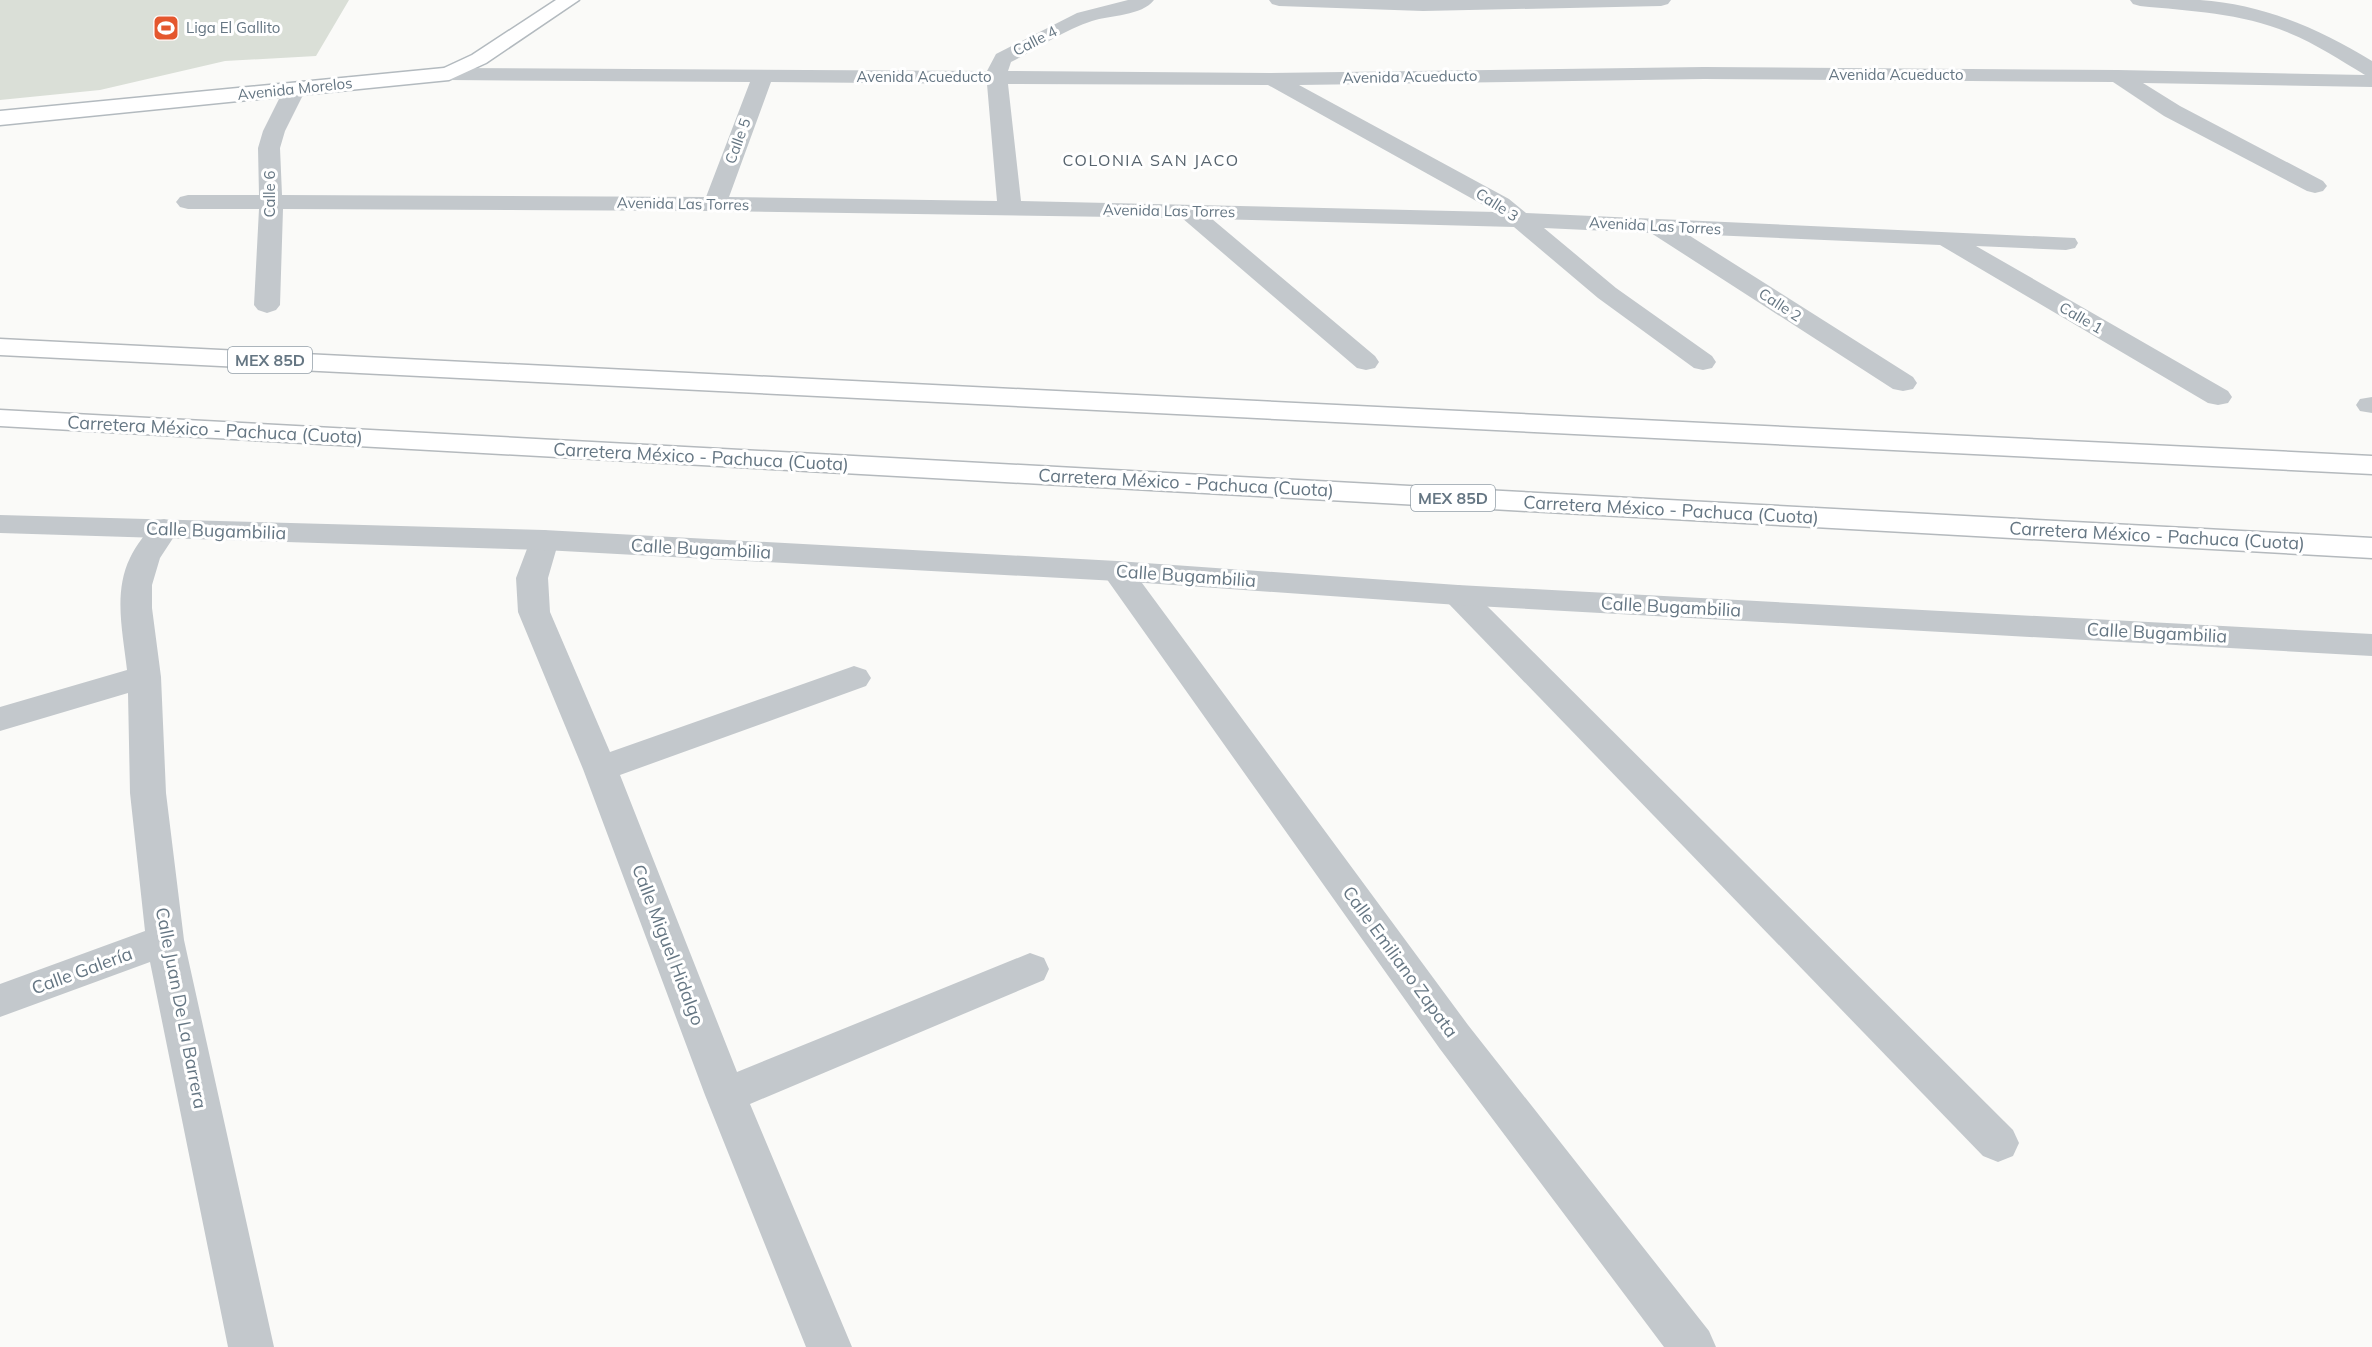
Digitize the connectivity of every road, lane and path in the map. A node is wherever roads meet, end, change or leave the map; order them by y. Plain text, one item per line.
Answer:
1 (568, 0) edge
2 (1144, 0) edge
3 (1279, 0) edge
4 (1662, 0) edge
5 (2140, 0) edge
6 (2372, 70) edge
7 (449, 74) junction
8 (2118, 76) junction
9 (762, 77) junction
10 (997, 77) junction
11 (1270, 79) junction
12 (2372, 81) edge
13 (294, 89) junction
14 (0, 118) edge
15 (2315, 186) dead end
16 (271, 201) junction
17 (188, 202) dead end
18 (715, 204) junction
19 (1010, 208) junction
20 (1188, 211) junction
21 (1521, 220) junction
22 (1657, 226) junction
23 (1945, 238) junction
24 (2066, 243) dead end
25 (267, 305) dead end
26 (0, 347) edge
27 (1366, 362) dead end
28 (1703, 362) dead end
29 (1903, 383) dead end
30 (2218, 397) dead end
31 (0, 418) edge
32 (2372, 465) edge
33 (0, 524) edge
34 (164, 529) junction
35 (544, 540) junction
36 (2372, 548) edge
37 (1117, 571) junction
38 (1458, 595) junction
39 (2372, 645) edge
40 (144, 677) junction
41 (854, 678) dead end
42 (0, 719) edge
43 (600, 769) junction
44 (165, 940) junction
45 (1030, 969) dead end
46 (0, 1001) edge
47 (726, 1095) junction
48 (1998, 1143) dead end
49 (250, 1347) edge
50 (829, 1347) edge
51 (1693, 1347) edge

1 - 7 main road, Avenida Morelos
2 - 10 street, Calle 4
3 - 4 street
5 - 6 street
7 - 9 street, Avenida Acueducto
7 - 13 main road, Avenida Morelos
8 - 11 street, Avenida Acueducto
8 - 12 street, Avenida Acueducto
8 - 15 street
9 - 10 street, Avenida Acueducto
9 - 18 street, Calle 5
10 - 11 street, Avenida Acueducto
10 - 19 street
11 - 21 street, Calle 3
13 - 14 main road, Avenida Morelos
13 - 16 street, Calle 6
16 - 17 street, Avenida Las Torres
16 - 18 street, Avenida Las Torres
16 - 25 street, Calle 6
18 - 19 street, Avenida Las Torres
19 - 20 street, Avenida Las Torres
20 - 21 street, Avenida Las Torres
20 - 27 street
21 - 22 street, Avenida Las Torres
21 - 28 street, Calle 3
22 - 23 street, Avenida Las Torres
22 - 29 street, Calle 2
23 - 24 street, Avenida Las Torres
23 - 30 street, Calle 1
26 - 32 main road, MEX 85D
31 - 36 main road, Carretera México - Pachuca (Cuota) / MEX 85D
33 - 34 street, Calle Bugambilia
34 - 35 street, Calle Bugambilia
34 - 40 street, Calle Juan De La Barrera
35 - 37 street, Calle Bugambilia
35 - 43 street, Calle Miguel Hidalgo
37 - 38 street, Calle Bugambilia
37 - 51 street, Calle Emiliano Zapata
38 - 39 street, Calle Bugambilia
38 - 48 street
40 - 42 street
40 - 44 street, Calle Juan De La Barrera
41 - 43 street
43 - 47 street, Calle Miguel Hidalgo
44 - 46 street, Calle Galería
44 - 49 street, Calle Juan De La Barrera
45 - 47 street
47 - 50 street, Calle Miguel Hidalgo

